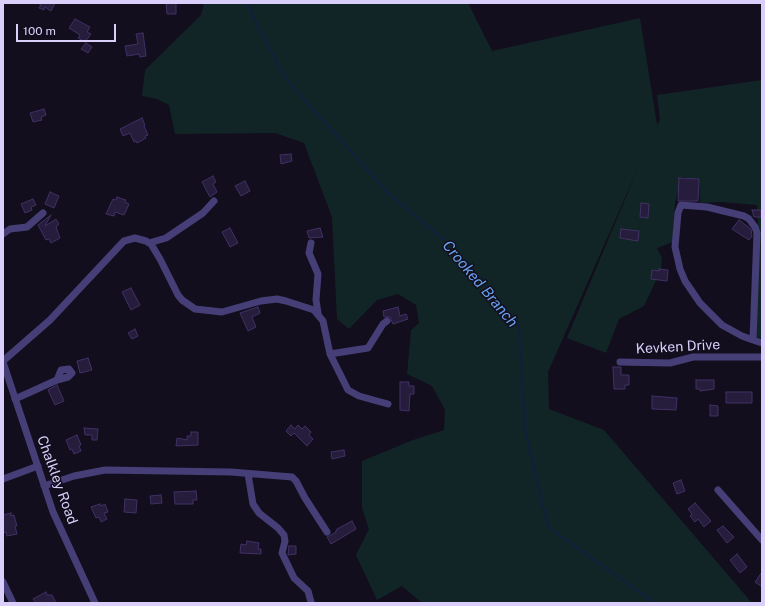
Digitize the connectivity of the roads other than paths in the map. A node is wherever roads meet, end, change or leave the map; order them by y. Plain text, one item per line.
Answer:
1 (214, 201) dead end
2 (43, 213) dead end
3 (3, 234) edge
4 (149, 243) junction
5 (311, 243) dead end
6 (318, 313) junction
7 (387, 321) dead end
8 (753, 340) junction
9 (762, 343) edge
10 (330, 354) junction
11 (762, 357) edge
12 (3, 361) edge
13 (620, 362) dead end
14 (57, 380) dead end
15 (16, 399) junction
16 (388, 404) dead end
17 (38, 466) junction
18 (248, 474) junction
19 (3, 479) edge
20 (44, 486) junction
21 (718, 490) dead end
22 (327, 532) dead end
23 (762, 540) edge
24 (3, 582) edge
25 (311, 602) edge
26 (12, 603) edge
27 (95, 603) edge

1 - 4 street
2 - 3 street
4 - 6 street
4 - 12 street
5 - 6 street
6 - 10 street
7 - 10 street
8 - 8 street
8 - 9 street
10 - 16 street
11 - 13 street, Kevken Drive
12 - 15 street, Chalkley Road
14 - 15 street
15 - 17 street, Chalkley Road
17 - 19 street
17 - 20 street, Chalkley Road
18 - 20 street
18 - 22 street
18 - 25 street
20 - 27 street, Chalkley Road
21 - 23 street
24 - 26 street

